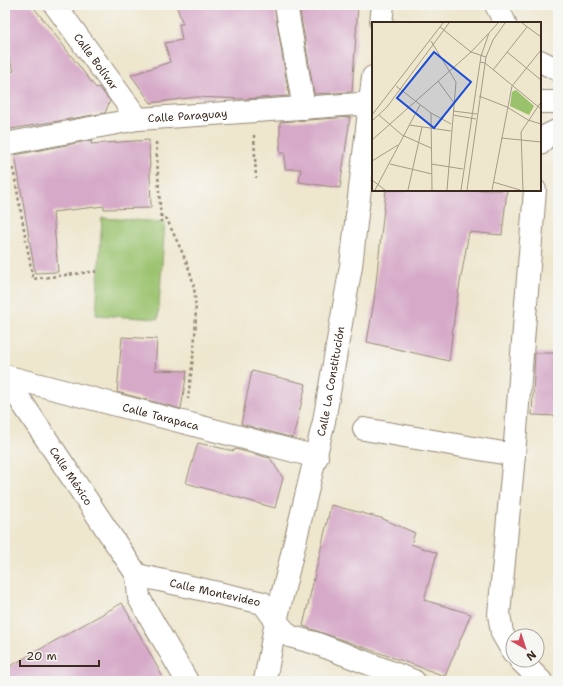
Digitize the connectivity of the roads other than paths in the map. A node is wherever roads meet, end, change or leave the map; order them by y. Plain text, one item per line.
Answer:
1 (55, 5) edge
2 (286, 5) edge
3 (383, 5) edge
4 (496, 5) edge
5 (381, 22) edge
6 (504, 22) edge
7 (541, 62) edge
8 (558, 70) edge
9 (372, 90) edge
10 (541, 102) edge
11 (558, 102) edge
12 (371, 103) edge
13 (304, 108) junction
14 (138, 119) junction
15 (558, 130) edge
16 (541, 143) edge
17 (5, 144) edge
18 (535, 191) edge
19 (5, 377) edge
20 (364, 429) dead end
21 (514, 455) junction
22 (317, 457) junction
23 (137, 575) junction
24 (276, 621) junction
25 (505, 638) edge
26 (528, 668) edge
27 (187, 681) edge
28 (266, 681) edge
29 (414, 681) edge
30 (541, 681) edge

1 - 14 street, Calle Bolívar
2 - 13 street
3 - 5 street
4 - 6 street
7 - 8 street
9 - 12 street, Calle La Constitución
10 - 11 street
12 - 13 street, Calle Paraguay
12 - 22 street, Calle La Constitución
13 - 14 street, Calle Paraguay
14 - 17 street, Calle Paraguay
15 - 16 street
18 - 21 street
19 - 22 street, Calle Tarapaca
19 - 23 street, Calle México
20 - 21 street
21 - 25 street
22 - 24 street, Calle La Constitución
23 - 24 street, Calle Montevideo
23 - 27 street
24 - 28 street, Calle La Constitución
24 - 29 street, Calle Montevideo
26 - 30 street

